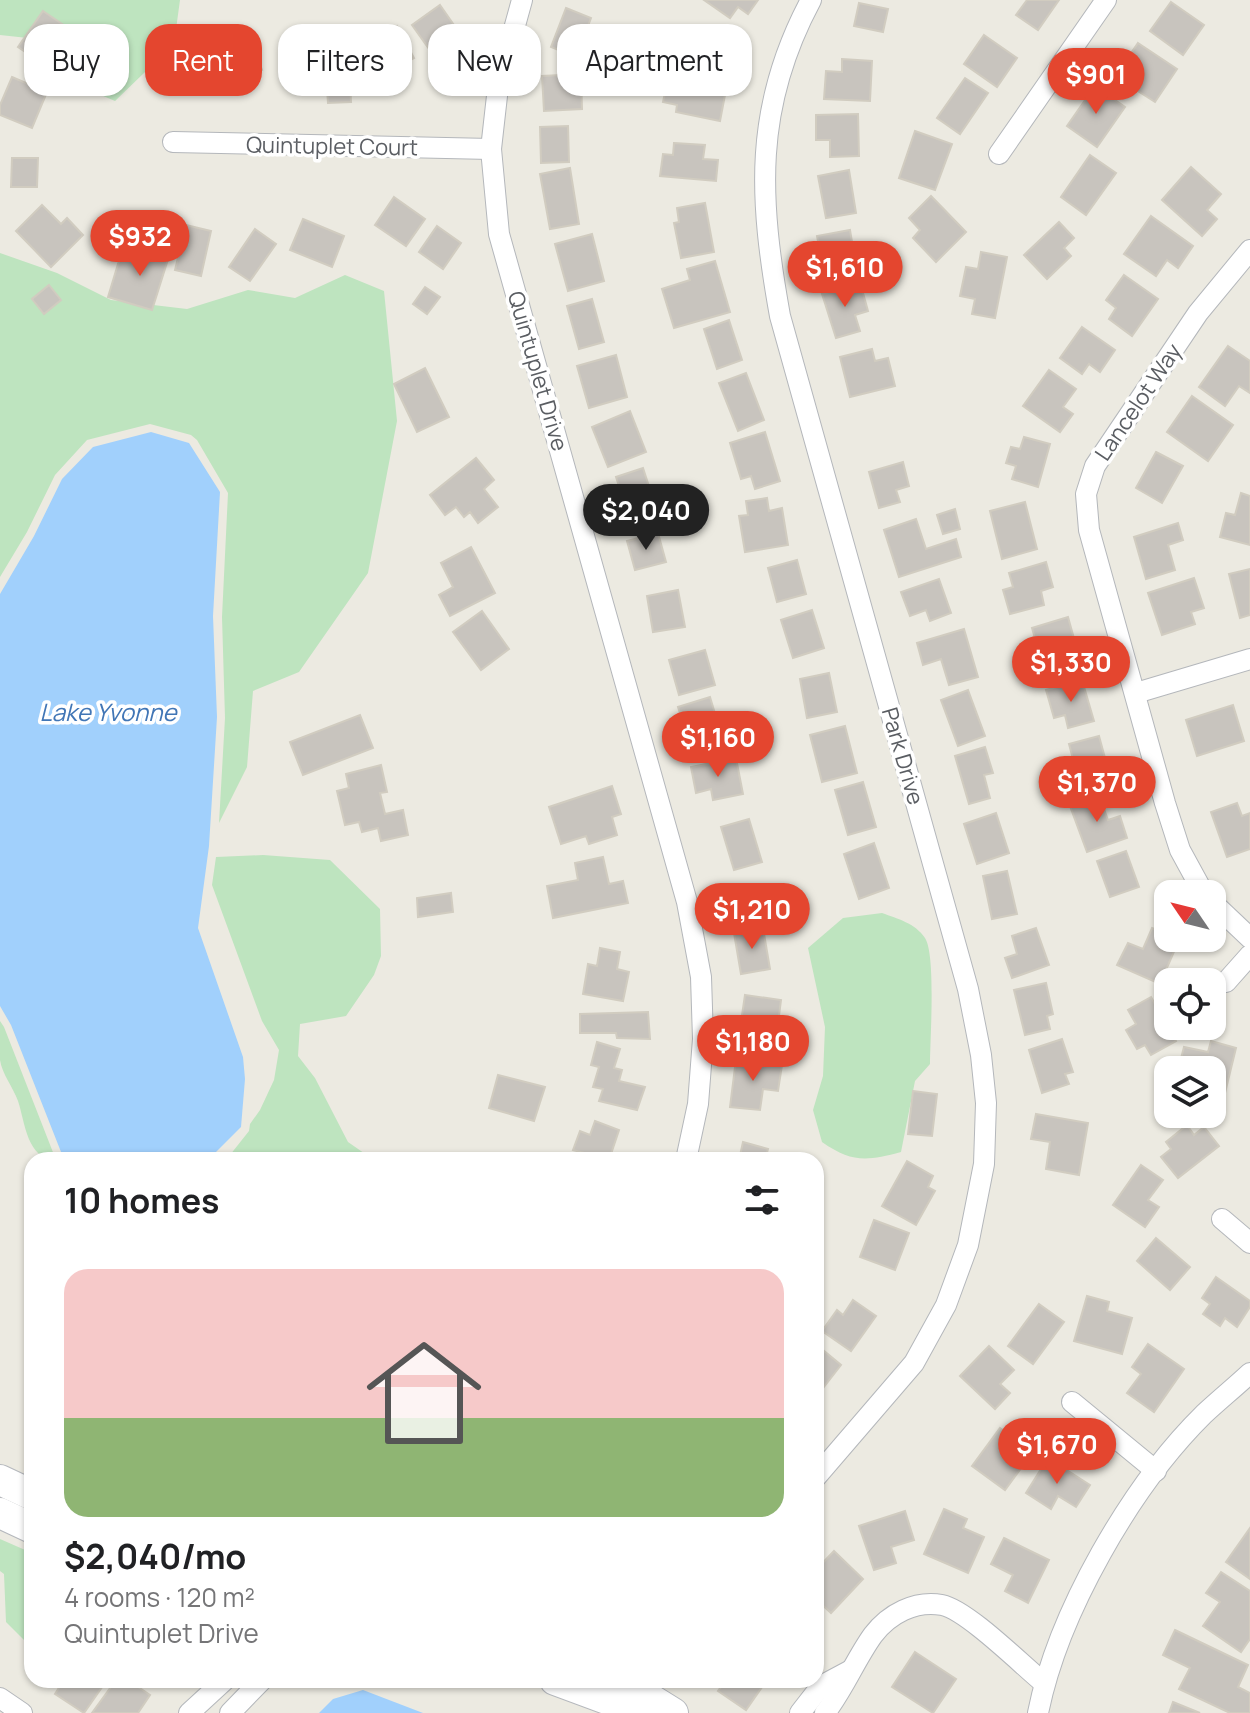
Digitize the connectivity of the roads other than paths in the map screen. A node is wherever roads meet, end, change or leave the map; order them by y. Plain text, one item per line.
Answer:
1 (522, 0) edge
2 (811, 0) edge
3 (1106, 0) edge
4 (173, 142) dead end
5 (491, 149) junction
6 (999, 154) dead end
7 (1250, 250) edge
8 (1250, 659) edge
9 (1136, 693) junction
10 (1196, 880) edge
11 (1226, 915) edge
12 (1250, 938) edge
13 (1250, 955) edge
14 (1226, 982) dead end
15 (688, 1152) edge
16 (1222, 1219) dead end
17 (1250, 1243) edge
18 (1250, 1373) edge
19 (1072, 1402) dead end
20 (824, 1468) edge
21 (1156, 1471) junction
22 (0, 1480) edge
23 (24, 1491) edge
24 (0, 1513) edge
25 (24, 1524) edge
26 (851, 1670) junction
27 (1044, 1683) junction
28 (824, 1684) edge
29 (216, 1688) edge
30 (248, 1688) edge
31 (591, 1688) edge
32 (819, 1688) edge
33 (627, 1696) edge
34 (0, 1698) edge
35 (22, 1713) edge
36 (189, 1713) edge
37 (230, 1713) edge
38 (673, 1713) edge
39 (800, 1713) edge
40 (825, 1713) edge
41 (1038, 1713) edge

1 - 5 street, Quintuplet Drive
2 - 20 street, Park Drive
3 - 6 street
4 - 5 street, Quintuplet Court
5 - 15 street, Quintuplet Drive
7 - 9 street, Lancelot Way
8 - 9 street
9 - 10 street, Lancelot Way
11 - 12 street
13 - 14 street
16 - 17 street
18 - 21 street
19 - 21 street
21 - 27 street
22 - 23 street
24 - 25 street
26 - 27 street
26 - 28 street
26 - 40 street
27 - 41 street
29 - 36 street
30 - 37 street
31 - 33 street
32 - 39 street
33 - 38 street
34 - 35 street

